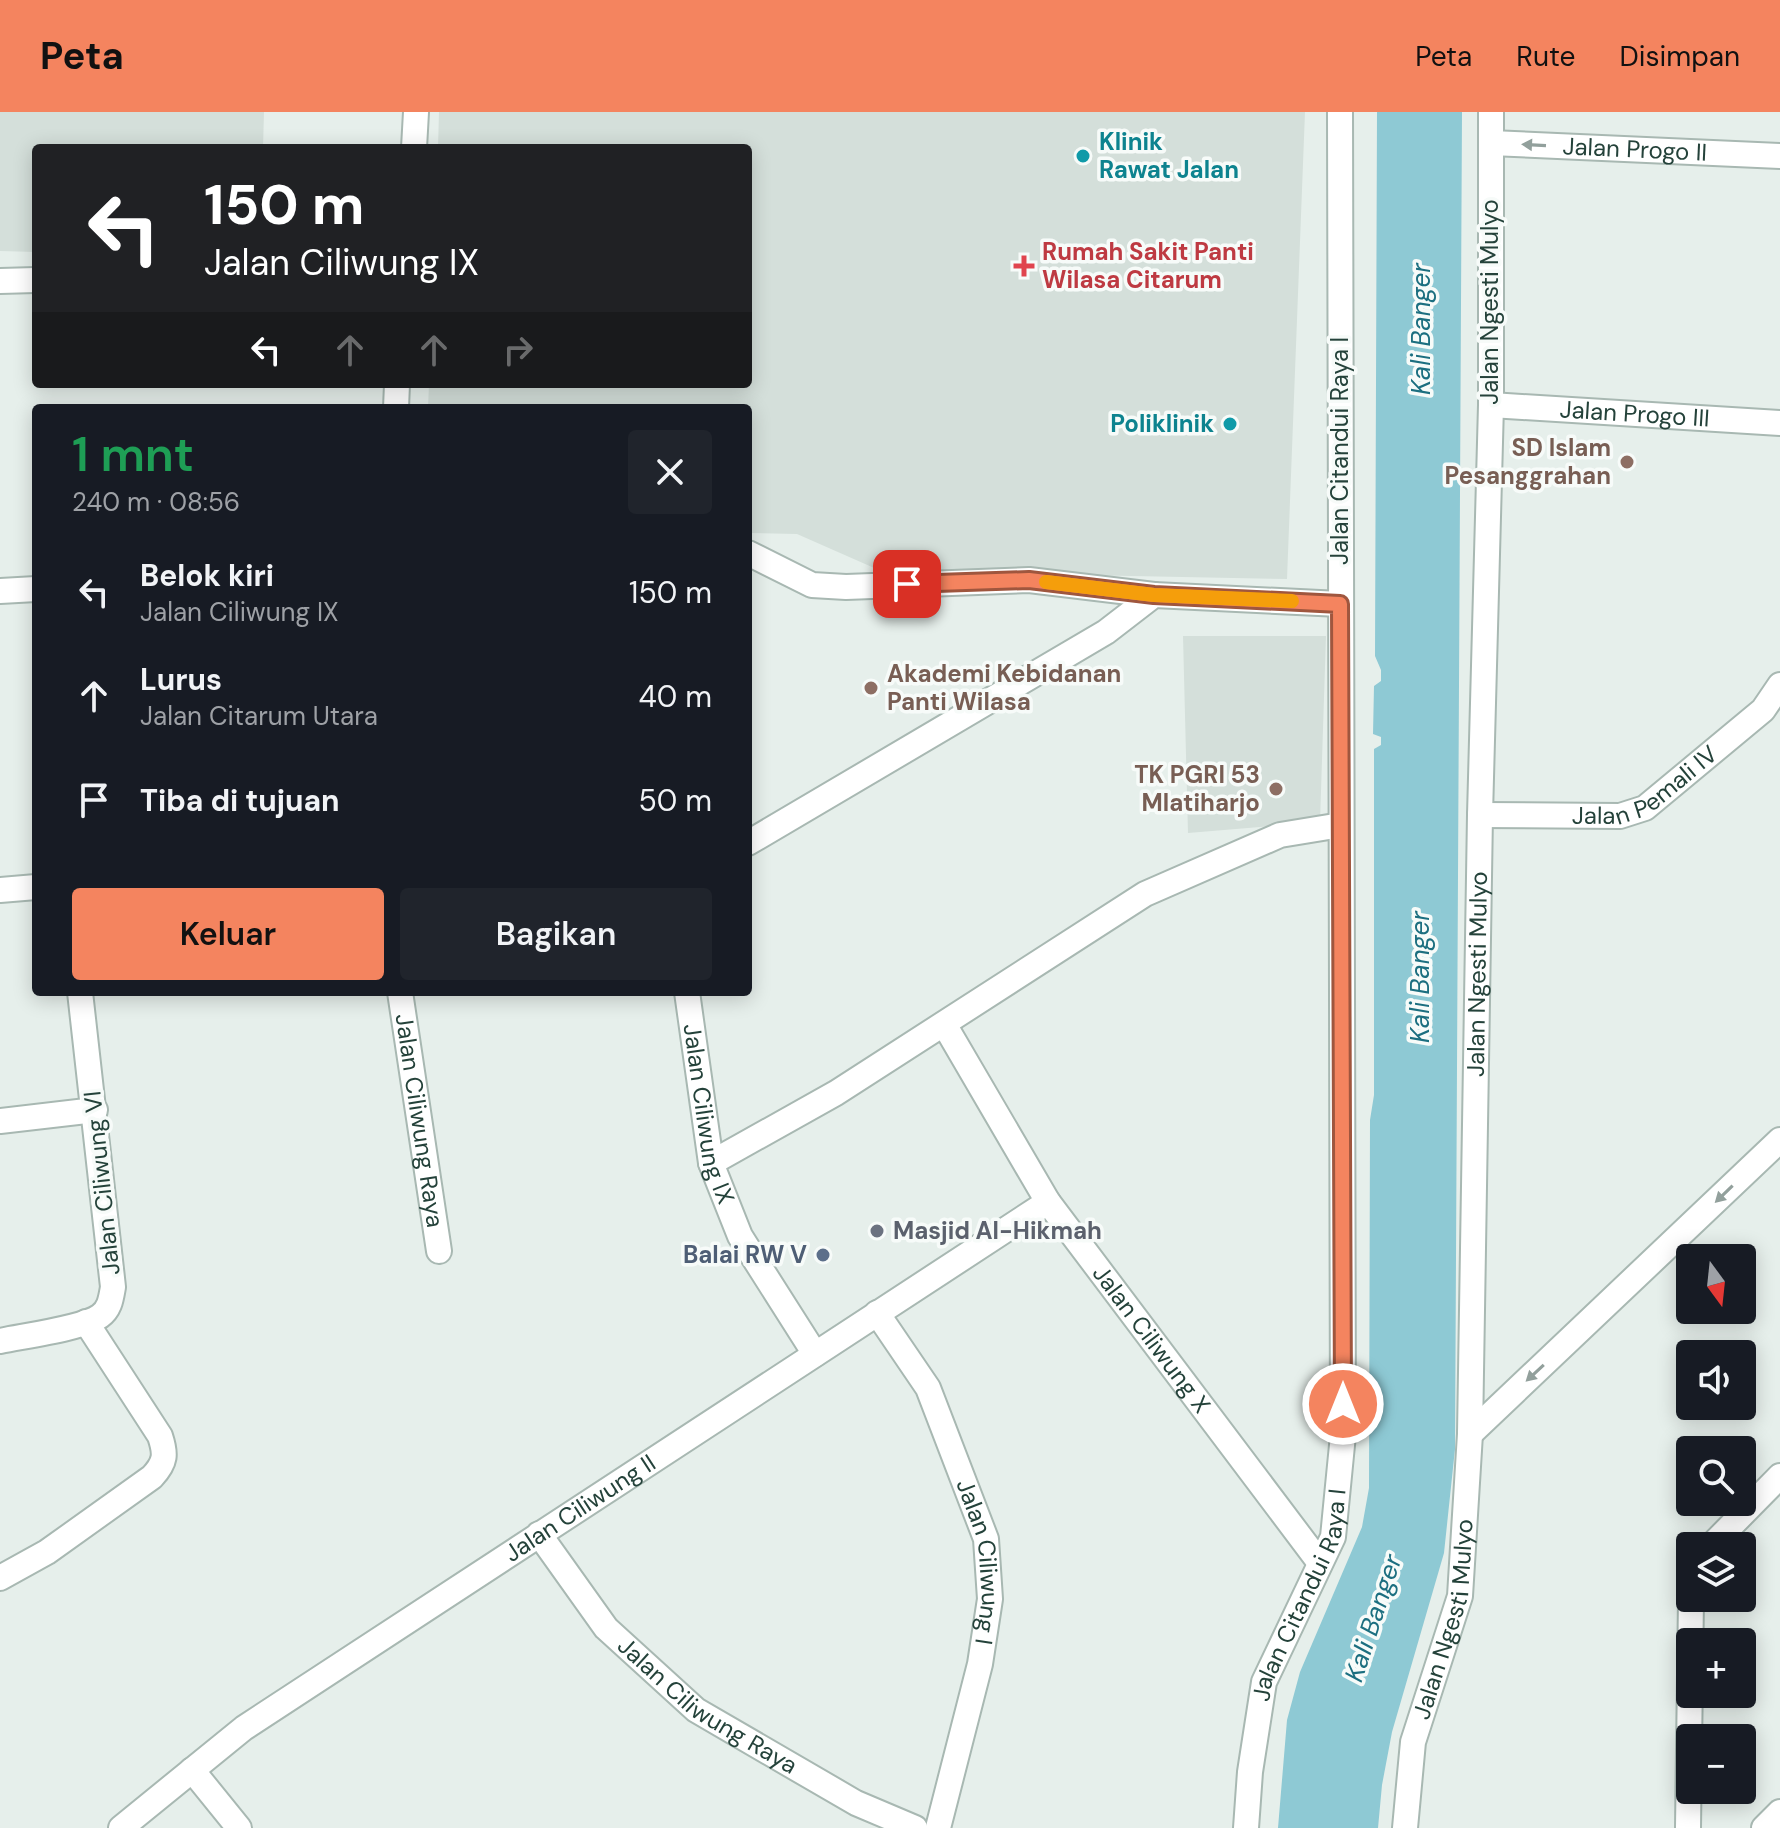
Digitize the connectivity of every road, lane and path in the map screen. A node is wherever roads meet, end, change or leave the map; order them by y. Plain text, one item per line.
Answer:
1 (416, 112) edge
2 (1340, 112) edge
3 (1491, 112) edge
4 (1491, 143) junction
5 (414, 144) edge
6 (1780, 156) edge
7 (32, 280) edge
8 (0, 281) edge
9 (1491, 405) junction
10 (1780, 423) edge
11 (752, 555) edge
12 (32, 589) edge
13 (0, 591) edge
14 (1154, 595) junction
15 (1340, 604) junction
16 (1780, 685) edge
17 (1480, 815) junction
18 (1341, 825) junction
19 (752, 841) edge
20 (32, 887) edge
21 (0, 890) edge
22 (81, 996) edge
23 (401, 996) edge
24 (688, 996) edge
25 (944, 1024) junction
26 (95, 1110) junction
27 (0, 1121) edge
28 (1780, 1140) edge
29 (711, 1163) junction
30 (1048, 1202) junction
31 (439, 1251) dead end
32 (877, 1313) junction
33 (86, 1322) junction
34 (0, 1341) edge
35 (815, 1354) junction
36 (1470, 1434) junction
37 (1780, 1476) edge
38 (1725, 1532) edge
39 (539, 1534) junction
40 (1320, 1563) junction
41 (0, 1578) edge
42 (1691, 1612) edge
43 (192, 1770) junction
44 (1780, 1812) edge
45 (121, 1828) edge
46 (239, 1828) edge
47 (915, 1828) edge
48 (938, 1828) edge
49 (1246, 1828) edge
50 (1405, 1828) edge
51 (1688, 1828) edge
52 (1764, 1828) edge

1 - 5 street
2 - 15 street, Jalan Citandui Raya I
3 - 4 street, Jalan Ngesti Mulyo
6 -> 4 street, Jalan Progo II
4 - 9 street, Jalan Ngesti Mulyo
7 - 8 street
9 - 10 street, Jalan Progo III
9 - 17 street, Jalan Ngesti Mulyo
11 - 14 street
12 - 13 street
14 - 15 street
14 - 19 street
15 - 18 street, Jalan Citandui Raya I
16 - 17 street, Jalan Pemali IV
17 - 36 street, Jalan Ngesti Mulyo
18 - 25 street
18 - 40 street, Jalan Citandui Raya I
20 - 21 street
22 - 26 street, Jalan Ciliwung VI
23 - 31 street, Jalan Ciliwung Raya
24 - 29 street, Jalan Ciliwung IX
25 - 29 street
25 - 30 street, Jalan Ciliwung X
26 - 27 street
26 - 33 street, Jalan Ciliwung VI
28 -> 36 street
29 - 35 street, Jalan Ciliwung IX
30 - 32 street, Jalan Ciliwung II
30 - 40 street, Jalan Ciliwung X
32 - 35 street, Jalan Ciliwung II
32 - 48 street, Jalan Ciliwung I
33 - 34 street
33 - 41 street
35 - 39 street, Jalan Ciliwung II
36 - 50 street, Jalan Ngesti Mulyo
37 - 38 street
39 - 43 street, Jalan Ciliwung II
39 - 47 street, Jalan Ciliwung Raya
40 - 49 street, Jalan Citandui Raya I
42 - 51 street
43 - 45 street, Jalan Ciliwung II
43 - 46 street
44 - 52 street

